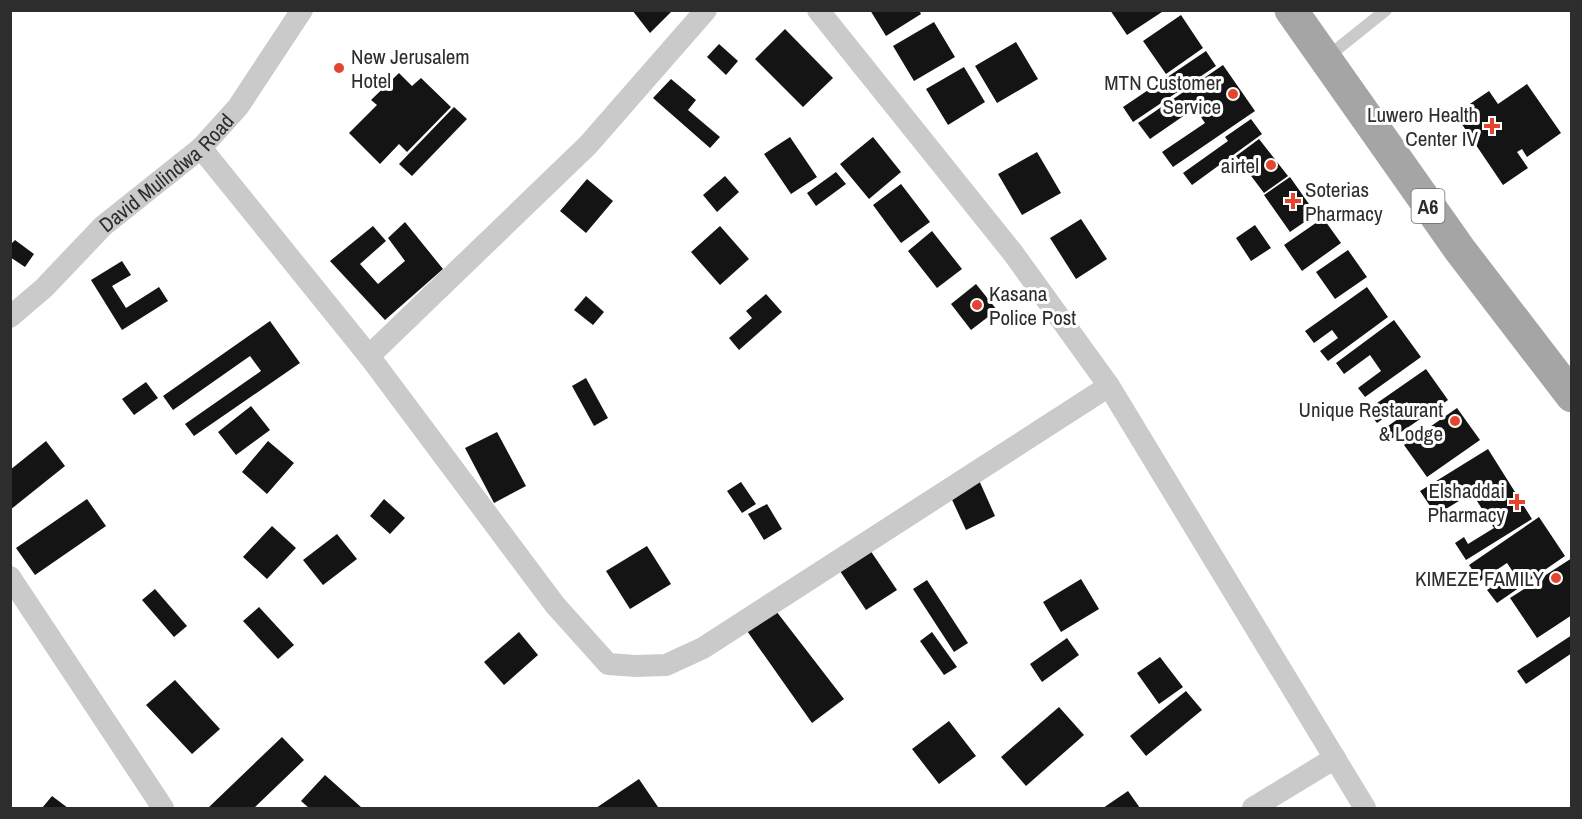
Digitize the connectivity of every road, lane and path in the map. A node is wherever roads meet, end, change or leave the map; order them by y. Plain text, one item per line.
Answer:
1 (302, 10) edge
2 (706, 10) edge
3 (818, 10) edge
4 (1291, 10) edge
5 (1386, 10) edge
6 (1325, 59) junction
7 (201, 148) junction
8 (10, 317) edge
9 (369, 356) junction
10 (1109, 386) junction
11 (1572, 396) edge
12 (10, 577) edge
13 (1335, 758) junction
14 (163, 808) edge
15 (1253, 808) edge
16 (1365, 808) edge

1 - 7 street, David Mulindwa Road
2 - 9 street
3 - 10 street
4 - 6 main road, A6
5 - 6 lane
6 - 11 main road, A6
7 - 8 street, David Mulindwa Road
7 - 9 street
9 - 10 street
10 - 13 street
12 - 14 street
13 - 15 street
13 - 16 street

